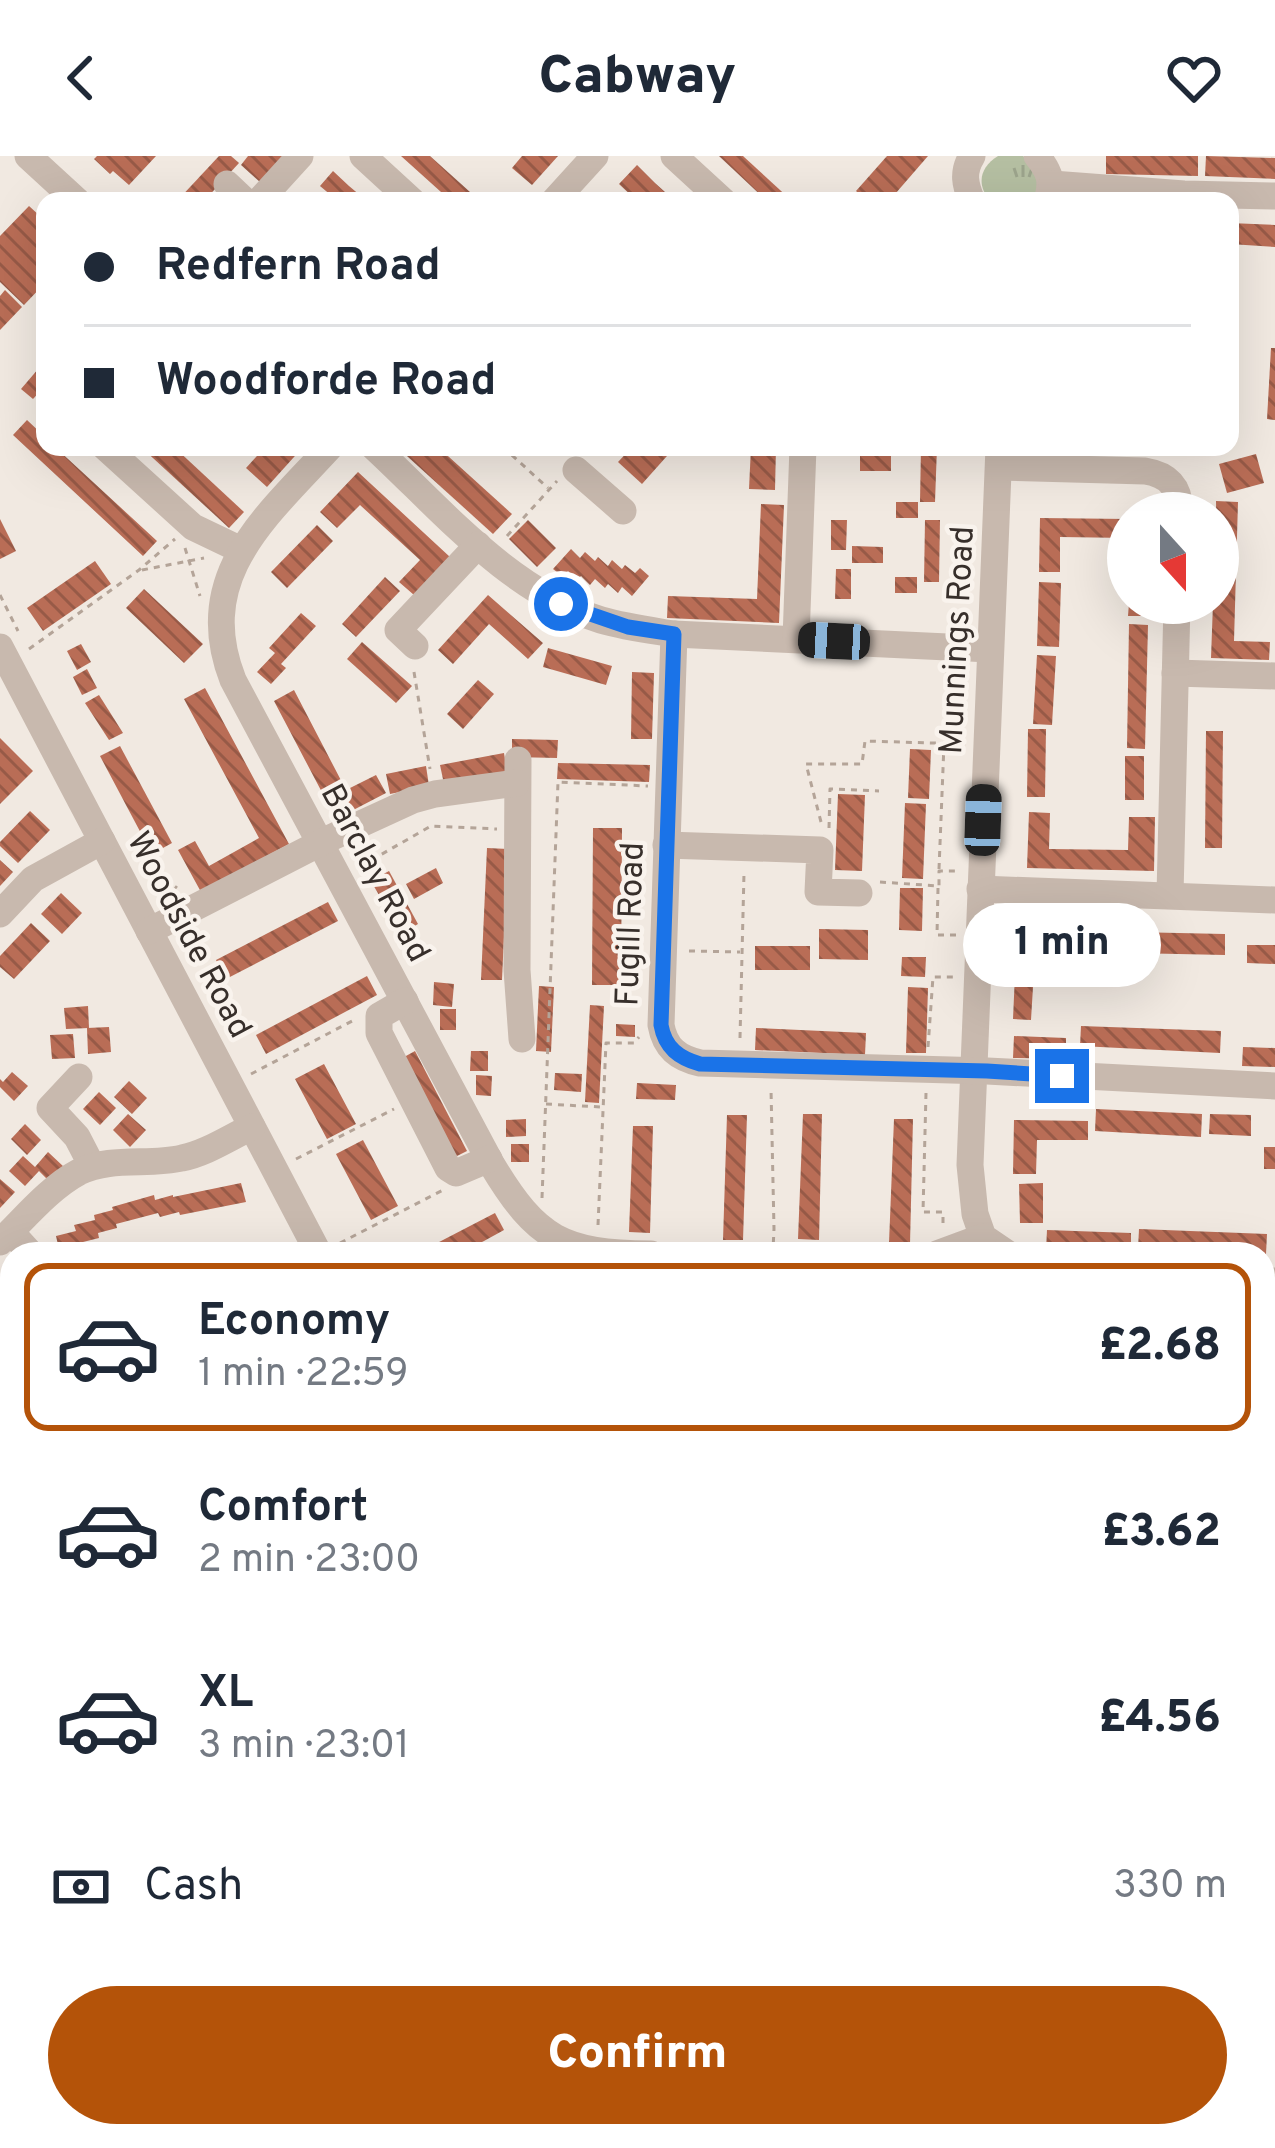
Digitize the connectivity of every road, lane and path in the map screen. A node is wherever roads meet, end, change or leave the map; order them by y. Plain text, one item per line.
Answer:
1 (1, 156) edge
2 (14, 156) edge
3 (28, 156) edge
4 (300, 156) edge
5 (363, 156) edge
6 (595, 156) edge
7 (674, 156) edge
8 (972, 156) edge
9 (1036, 156) edge
10 (67, 192) edge
11 (267, 192) edge
12 (402, 192) edge
13 (562, 192) edge
14 (713, 192) edge
15 (968, 192) edge
16 (1050, 192) edge
17 (1275, 196) edge
18 (1239, 197) edge
19 (113, 456) edge
20 (322, 456) edge
21 (384, 456) edge
22 (513, 456) edge
23 (803, 456) edge
24 (999, 457) edge
25 (585, 461) edge
26 (550, 489) junction
27 (1177, 492) edge
28 (623, 511) dead end
29 (182, 526) junction
30 (241, 550) junction
31 (484, 550) junction
32 (204, 558) dead end
33 (189, 560) junction
34 (139, 570) junction
35 (0, 595) edge
36 (201, 598) dead end
37 (1176, 624) edge
38 (398, 630) joint
39 (674, 634) junction
40 (796, 640) junction
41 (16, 642) edge
42 (948, 647) junction
43 (991, 649) junction
44 (1174, 673) junction
45 (1275, 676) edge
46 (944, 744) junction
47 (986, 745) junction
48 (668, 786) junction
49 (879, 791) dead end
50 (434, 794) junction
51 (517, 830) junction
52 (824, 835) junction
53 (103, 842) junction
54 (320, 843) junction
55 (666, 845) junction
56 (744, 848) junction
57 (134, 854) dead end
58 (939, 871) junction
59 (978, 872) junction
60 (338, 879) junction
61 (867, 885) joint
62 (938, 886) junction
63 (1170, 895) junction
64 (1275, 900) edge
65 (197, 906) junction
66 (0, 914) edge
67 (978, 927) junction
68 (148, 931) junction
69 (662, 950) junction
70 (742, 952) junction
71 (977, 977) junction
72 (405, 1001) junction
73 (363, 1015) dead end
74 (661, 1025) junction
75 (522, 1039) dead end
76 (740, 1065) junction
77 (772, 1065) junction
78 (927, 1069) junction
79 (975, 1072) junction
80 (249, 1075) dead end
81 (79, 1077) dead end
82 (1275, 1086) edge
83 (413, 1099) junction
84 (545, 1104) junction
85 (603, 1107) junction
86 (252, 1127) junction
87 (488, 1159) junction
88 (294, 1160) dead end
89 (92, 1166) junction
90 (442, 1191) dead end
91 (541, 1228) junction
92 (5, 1237) edge
93 (983, 1237) junction
94 (325, 1242) edge
95 (343, 1242) edge
96 (570, 1242) edge
97 (597, 1242) edge
98 (773, 1242) edge
99 (941, 1242) edge
100 (970, 1242) edge
101 (990, 1242) edge

1 - 2 street
3 - 10 street
4 - 11 street
5 - 12 street
6 - 13 street
7 - 14 street
8 - 15 street
9 - 16 street
17 - 18 street
19 - 29 street
20 - 30 street, Barclay Road
21 - 31 street
22 - 26 path
23 - 40 street
24 - 27 street
24 - 43 street, Munnings Road
25 - 26 path
25 - 28 street
26 - 31 path
29 - 30 street
29 - 33 path
29 - 34 path
30 - 54 street, Barclay Road
31 - 38 street
31 - 39 street
32 - 33 path
33 - 34 path
33 - 36 path
34 - 41 path
35 - 41 path
37 - 44 street
38 - 50 path
39 - 40 street
39 - 48 street, Fugill Road
40 - 42 street
41 - 53 street, Woodside Road
42 - 43 street
42 - 46 path
43 - 47 street, Munnings Road
44 - 45 street
44 - 63 street
46 - 47 path
46 - 52 path
46 - 58 path
47 - 59 street, Munnings Road
48 - 55 street, Fugill Road
48 - 84 path
49 - 52 path
50 - 51 street
50 - 54 street
51 - 60 path
51 - 75 street
52 - 56 street
52 - 61 street
53 - 66 street
53 - 68 street, Woodside Road
54 - 60 street, Barclay Road
54 - 65 street
55 - 56 street
55 - 69 street, Fugill Road
56 - 70 path
57 - 65 path
58 - 59 path
58 - 62 path
59 - 63 street
59 - 67 street, Munnings Road
60 - 72 street, Barclay Road
61 - 62 path
62 - 67 path
63 - 64 street
65 - 68 street
67 - 71 street, Munnings Road
68 - 86 street, Woodside Road
69 - 70 path
69 - 74 street, Fugill Road
70 - 76 path
71 - 78 path
71 - 79 street, Munnings Road
72 - 83 street
72 - 87 street, Barclay Road
73 - 80 path
74 - 76 street, Fugill Road
74 - 85 path
76 - 77 street, Fugill Road
77 - 78 street, Fugill Road
77 - 98 path
78 - 79 street, Fugill Road
78 - 99 path
79 - 82 street, Fugill Road
79 - 93 street, Munnings Road
81 - 89 street
83 - 87 street
83 - 88 path
84 - 85 path
84 - 91 path
85 - 97 path
86 - 89 street
86 - 94 street, Woodside Road
87 - 91 street, Barclay Road
89 - 92 street
90 - 95 path
91 - 96 street, Barclay Road
93 - 100 street
93 - 101 street

